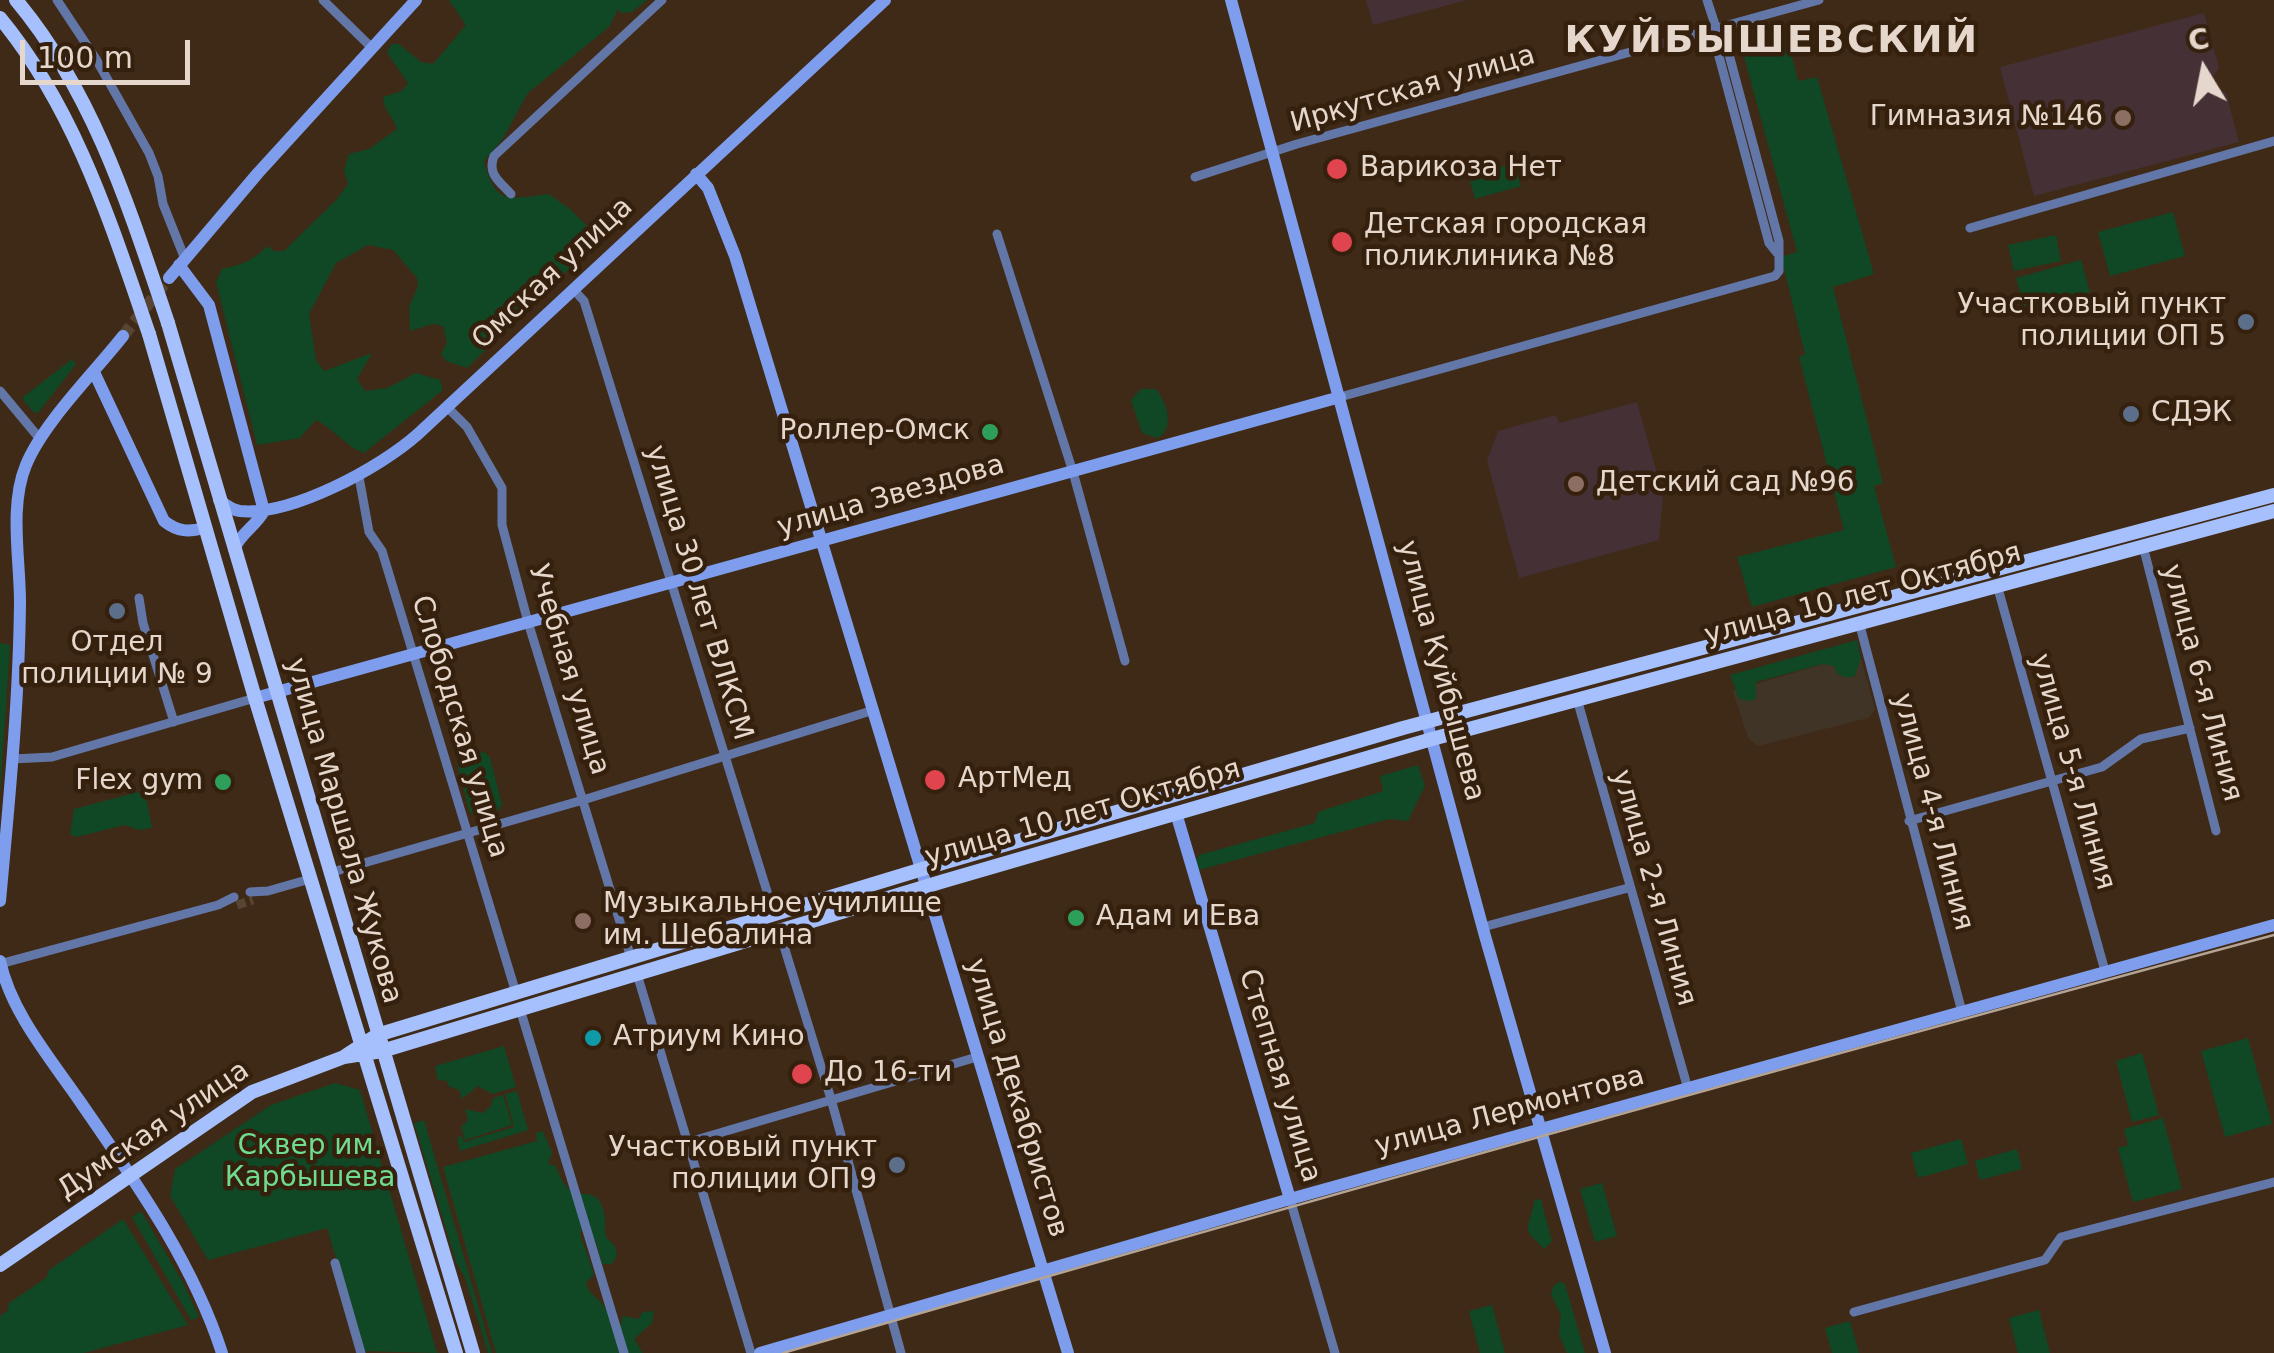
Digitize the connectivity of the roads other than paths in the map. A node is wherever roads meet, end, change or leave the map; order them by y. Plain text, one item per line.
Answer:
1 (16, 0) edge
2 (57, 0) edge
3 (323, 0) edge
4 (416, 0) edge
5 (662, 0) edge
6 (885, 0) edge
7 (1231, 0) edge
8 (1707, 0) edge
9 (1818, 0) edge
10 (0, 18) edge
11 (1717, 28) junction
12 (371, 47) junction
13 (2274, 140) edge
14 (1273, 154) junction
15 (696, 174) junction
16 (1195, 177) dead end
17 (511, 194) dead end
18 (1970, 228) dead end
19 (997, 234) dead end
20 (182, 262) junction
21 (169, 278) tunnel mouth
22 (573, 289) junction
23 (122, 336) tunnel mouth
24 (94, 372) junction
25 (0, 391) edge
26 (1340, 397) junction
27 (447, 407) junction
28 (40, 440) junction
29 (1073, 472) junction
30 (358, 477) junction
31 (2274, 495) edge
32 (220, 500) junction
33 (264, 511) junction
34 (2274, 511) edge
35 (205, 528) junction
36 (822, 543) junction
37 (2142, 546) junction
38 (234, 548) junction
39 (671, 585) junction
40 (1997, 585) junction
41 (139, 598) dead end
42 (528, 622) junction
43 (1859, 622) junction
44 (414, 652) junction
45 (1126, 661) dead end
46 (276, 692) junction
47 (255, 698) junction
48 (1577, 699) junction
49 (874, 710) junction
50 (1427, 721) junction
51 (174, 722) junction
52 (2190, 728) junction
53 (1432, 739) junction
54 (726, 756) junction
55 (14, 759) junction
56 (2052, 780) junction
57 (584, 800) junction
58 (1176, 812) junction
59 (1910, 821) junction
60 (2216, 831) dead end
61 (468, 834) junction
62 (922, 869) junction
63 (329, 874) junction
64 (310, 879) junction
65 (926, 886) junction
66 (1628, 888) junction
67 (252, 896) tunnel mouth
68 (0, 901) edge
69 (235, 901) tunnel mouth
70 (774, 914) junction
71 (2274, 925) edge
72 (1483, 927) junction
73 (779, 930) junction
74 (632, 958) junction
75 (0, 963) edge
76 (2105, 971) junction
77 (637, 974) junction
78 (516, 993) junction
79 (520, 1009) junction
80 (1962, 1012) junction
81 (380, 1043) junction
82 (363, 1050) junction
83 (344, 1056) joint
84 (977, 1057) junction
85 (1688, 1090) junction
86 (831, 1099) junction
87 (1540, 1130) junction
88 (689, 1142) junction
89 (130, 1174) junction
90 (2274, 1182) edge
91 (1290, 1198) junction
92 (0, 1264) edge
93 (335, 1264) dead end
94 (1042, 1272) junction
95 (1854, 1312) dead end
96 (891, 1316) junction
97 (222, 1353) edge
98 (361, 1353) edge
99 (456, 1353) edge
100 (473, 1353) edge
101 (624, 1353) edge
102 (752, 1353) edge
103 (760, 1353) edge
104 (901, 1353) edge
105 (1068, 1353) edge
106 (1335, 1353) edge
107 (1605, 1353) edge

1 - 32 main road, улица Маршала Жукова, bridge
2 - 20 street
3 - 12 street
4 - 12 street
5 - 17 street
6 - 15 street, Омская улица
7 - 14 street, улица Куйбышева
8 - 11 street
9 - 11 street, Иркутская улица
10 - 35 main road, улица Маршала Жукова, bridge
11 - 14 street, Иркутская улица
11 - 26 street, улица Звездова
12 - 20 street
13 - 18 street
14 - 16 street, Иркутская улица
14 - 26 street, улица Куйбышева
15 - 22 street, Омская улица
15 - 36 street, улица Декабристов
19 - 29 street
20 - 21 street
20 - 33 street
22 - 27 street, Омская улица
22 - 39 street, улица 30 лет ВЛКСМ
23 - 24 street
24 - 28 street
24 - 35 street
25 - 28 street
26 - 29 street, улица Звездова
26 - 50 street, улица Куйбышева
27 - 30 street, Омская улица
27 - 42 street, Учебная улица
28 - 55 street
29 - 36 street, улица Звездова
29 - 45 street
30 - 33 street, Омская улица
30 - 44 street, Слободская улица
31 - 50 main road, улица 10 лет Октября
32 - 33 street
32 - 38 main road, улица Маршала Жукова
33 - 38 street
34 - 37 main road, улица 10 лет Октября
35 - 47 main road, улица Маршала Жукова
36 - 39 street, улица Звездова
36 - 49 street, улица Декабристов
37 - 40 main road, улица 10 лет Октября
37 - 52 street, улица 6-я Линия
38 - 46 main road, улица Маршала Жукова
39 - 42 street, улица Звездова
39 - 54 street, улица 30 лет ВЛКСМ
40 - 43 main road, улица 10 лет Октября
40 - 56 street, улица 5-я Линия
41 - 51 street
42 - 44 street, улица Звездова
42 - 57 street, Учебная улица
43 - 48 main road, улица 10 лет Октября
43 - 59 street, улица 4-я Линия
44 - 46 street, улица Звездова
44 - 61 street, Слободская улица
46 - 47 street, улица Звездова
46 - 63 main road, улица Маршала Жукова
47 - 51 street, улица Звездова
47 - 64 main road, улица Маршала Жукова
48 - 53 main road, улица 10 лет Октября
48 - 66 street, улица 2-я Линия
49 - 54 street
49 - 62 street, улица Декабристов
50 - 53 street, улица Куйбышева
50 - 62 main road, улица 10 лет Октября
51 - 55 street, улица Звездова
52 - 56 street
52 - 60 street, улица 6-я Линия
53 - 58 main road, улица 10 лет Октября
53 - 72 street, улица Куйбышева
54 - 57 street
54 - 70 street, улица 30 лет ВЛКСМ
55 - 68 street
56 - 59 street
56 - 76 street, улица 5-я Линия
57 - 61 street
57 - 74 street, Учебная улица
58 - 65 main road, улица 10 лет Октября
58 - 91 street, Степная улица
59 - 80 street, улица 4-я Линия
61 - 63 street
61 - 78 street, Слободская улица
62 - 65 street, улица Декабристов
62 - 70 main road, улица 10 лет Октября
63 - 81 main road, улица Маршала Жукова
64 - 67 street
64 - 82 main road, улица Маршала Жукова
65 - 73 main road, улица 10 лет Октября
65 - 84 street, улица Декабристов
66 - 72 street
66 - 85 street, улица 2-я Линия
69 - 75 street
70 - 74 main road, улица 10 лет Октября
71 - 76 street, улица Лермонтова
72 - 87 street, улица Куйбышева
73 - 77 main road, улица 10 лет Октября
73 - 86 street
74 - 78 main road, улица 10 лет Октября
75 - 89 street
76 - 80 street, улица Лермонтова
77 - 79 main road, улица 10 лет Октября
77 - 88 street
78 - 81 main road, улица 10 лет Октября
79 - 81 main road, улица 10 лет Октября
79 - 101 street
80 - 85 street, улица Лермонтова
81 - 82 main road, улица 10 лет Октября
81 - 100 main road, улица Маршала Жукова
82 - 83 main road, улица 10 лет Октября
82 - 99 main road, улица Маршала Жукова
83 - 89 main road, Думская улица
84 - 86 street
84 - 94 street, улица Декабристов
85 - 87 street, улица Лермонтова
86 - 88 street
86 - 96 street
87 - 91 street, улица Лермонтова
87 - 107 street, улица Куйбышева
88 - 102 street
89 - 92 main road, Думская улица
89 - 97 street
90 - 95 street
91 - 94 street, улица Лермонтова
91 - 106 street, Степная улица
93 - 98 street
94 - 96 street, улица Лермонтова
94 - 105 street, улица Декабристов
96 - 103 street, улица Лермонтова
96 - 104 street

